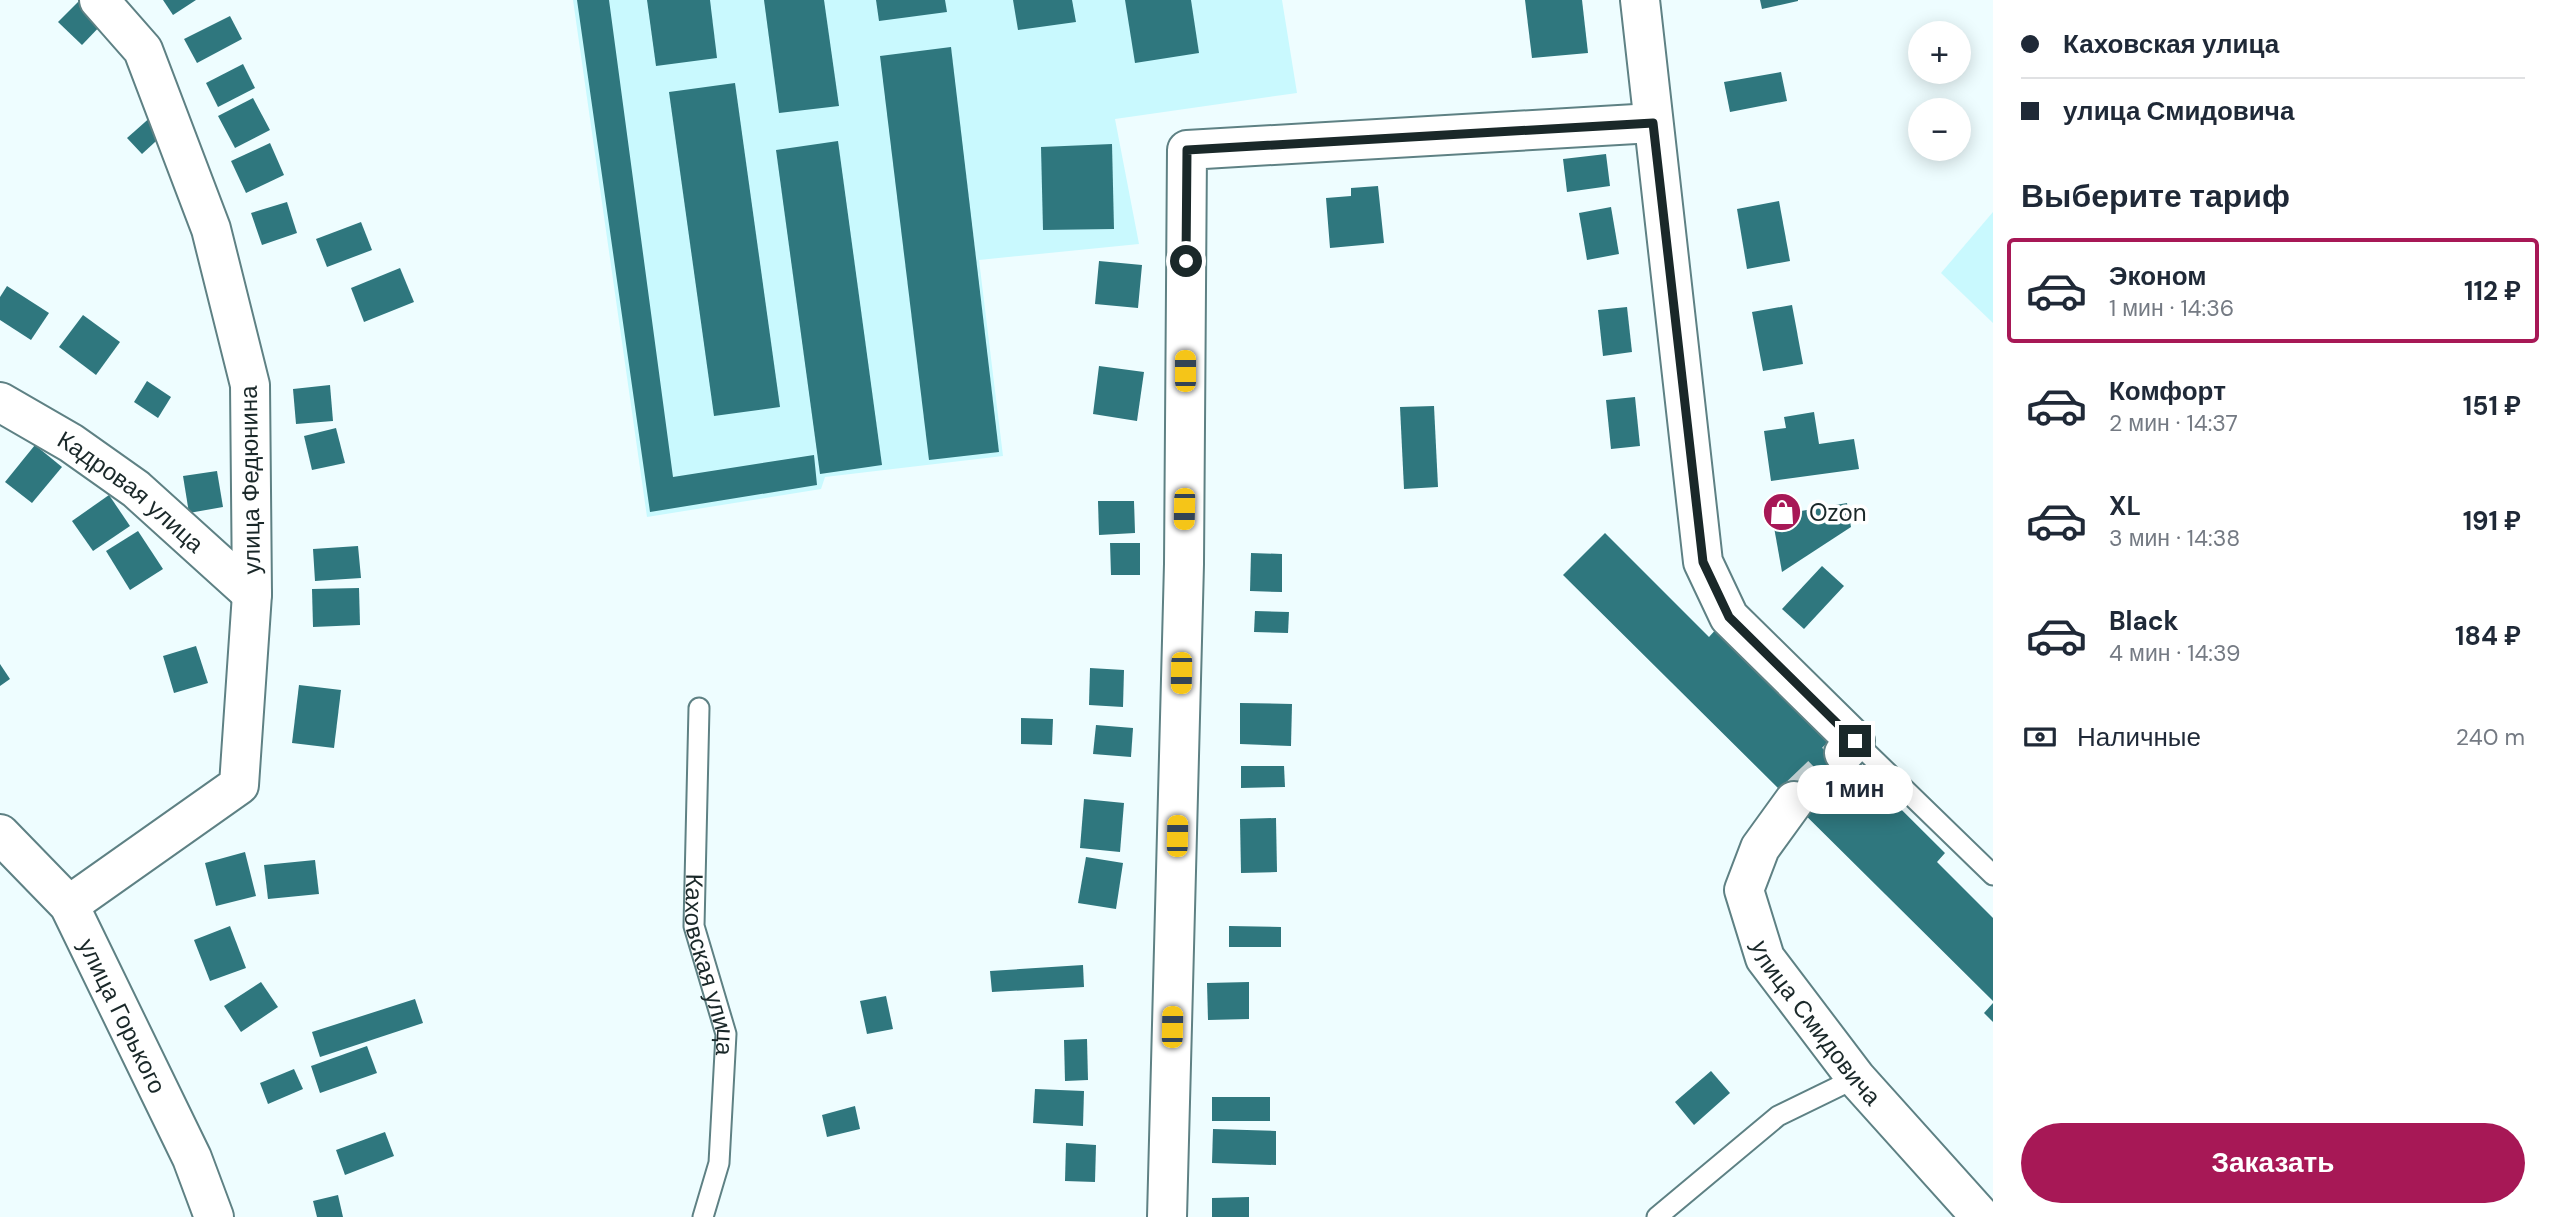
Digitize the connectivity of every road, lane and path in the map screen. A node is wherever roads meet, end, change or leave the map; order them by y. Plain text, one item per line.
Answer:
1 (99, 0) edge
2 (1640, 0) edge
3 (1653, 123) junction
4 (0, 402) edge
5 (252, 594) junction
6 (699, 708) dead end
7 (1849, 747) joint
8 (1794, 801) tunnel mouth
9 (0, 834) edge
10 (1993, 875) edge
11 (69, 905) junction
12 (1856, 1078) junction
13 (214, 1217) edge
14 (703, 1217) edge
15 (1167, 1217) edge
16 (1657, 1217) edge
17 (1981, 1217) edge

1 - 5 street, улица Федюнина
2 - 3 street
3 - 7 street
3 - 15 street
4 - 5 street, Кадровая улица
5 - 11 street, улица Федюнина
6 - 14 lane, Каховская улица
7 - 10 lane
8 - 12 street, улица Смидовича
9 - 11 street, улица Горького
11 - 13 street, улица Горького
12 - 16 lane
12 - 17 street, улица Смидовича

